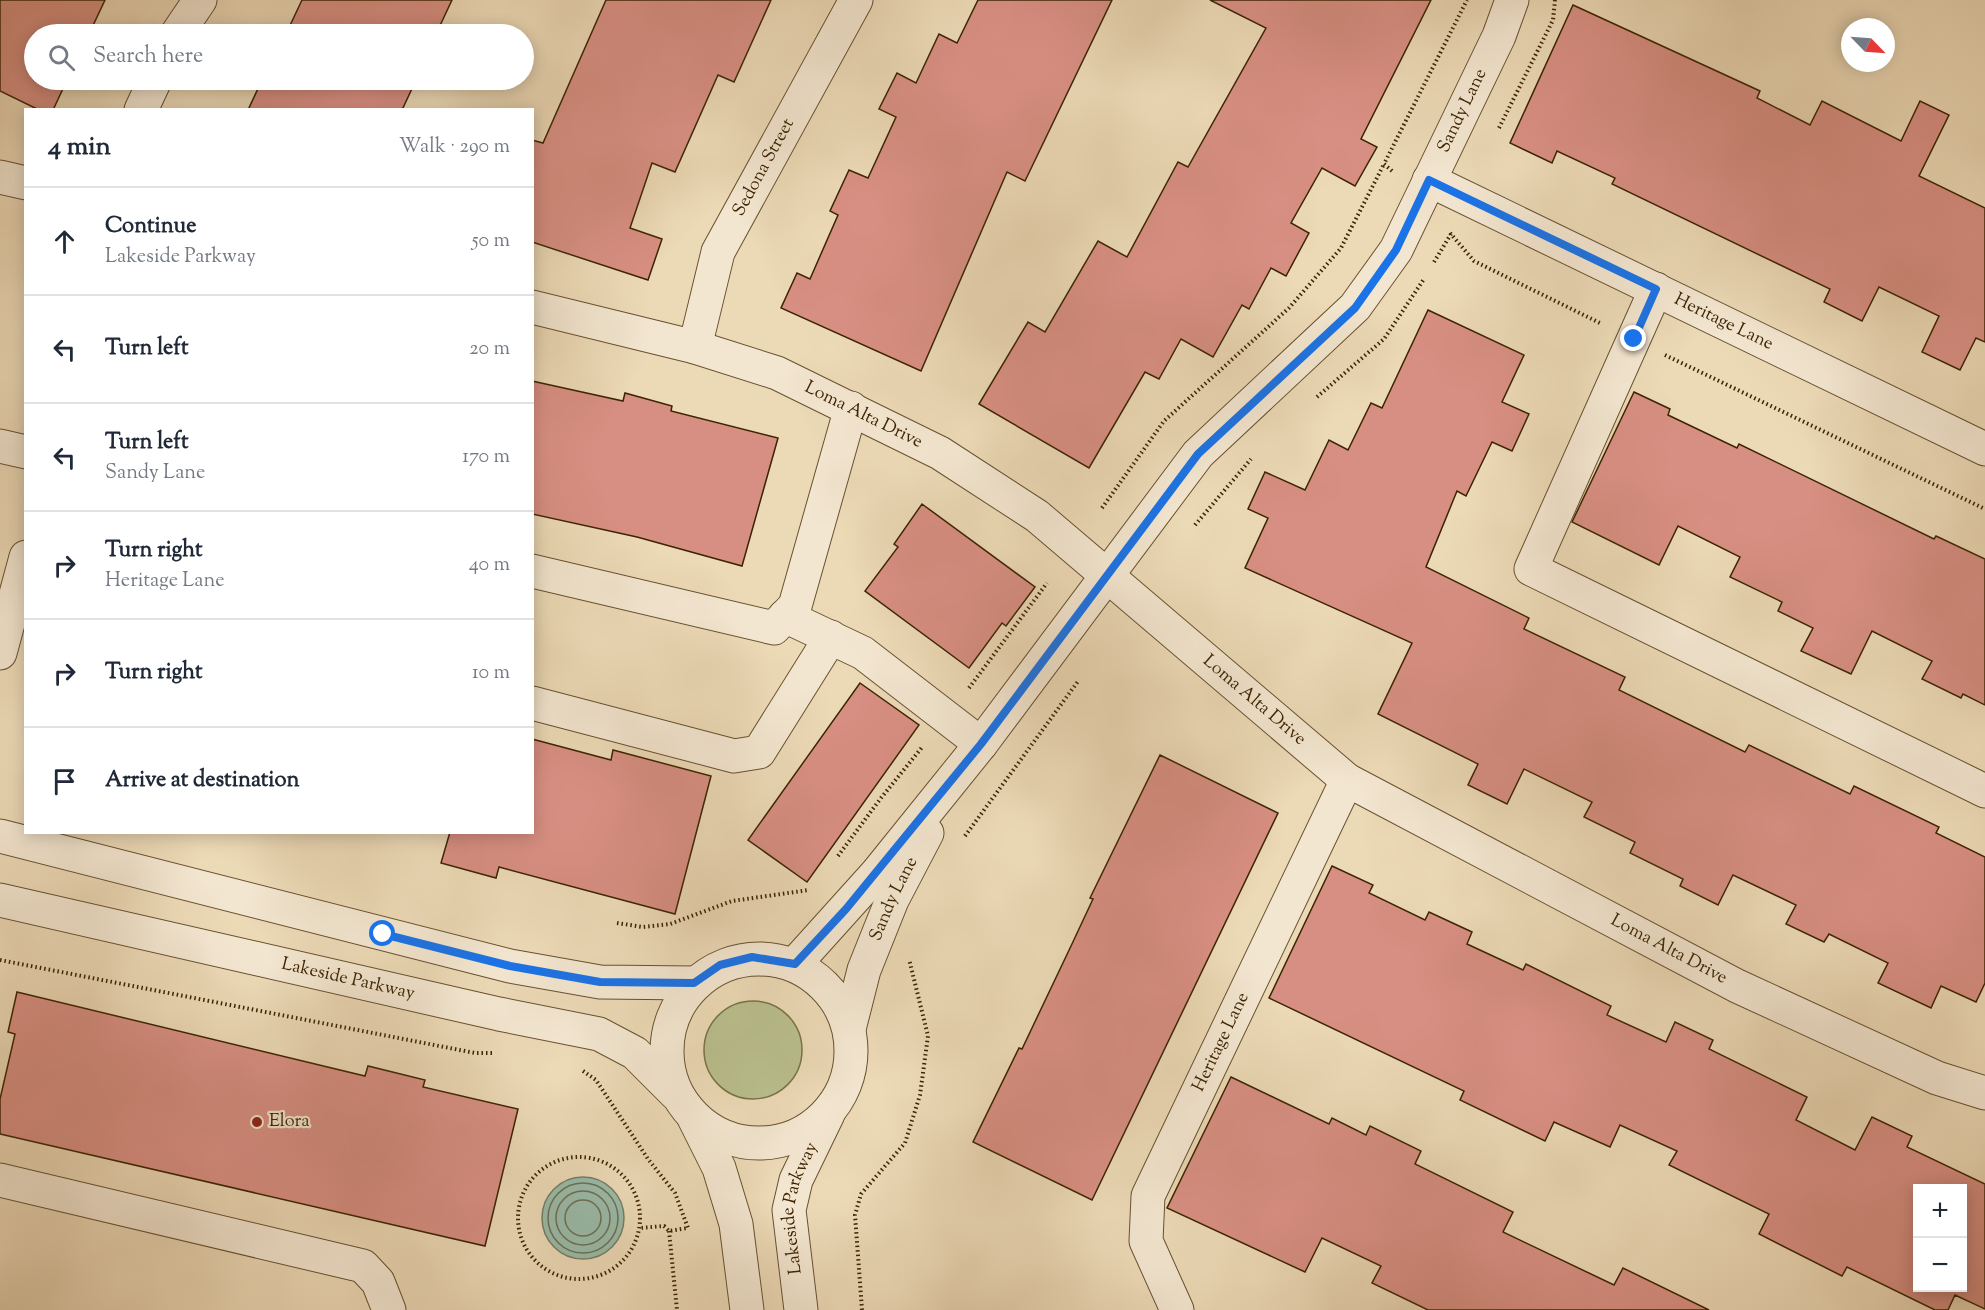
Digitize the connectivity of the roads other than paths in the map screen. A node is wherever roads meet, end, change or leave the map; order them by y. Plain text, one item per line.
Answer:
1 (200, 0) edge
2 (856, 0) edge
3 (1512, 0) edge
4 (184, 24) edge
5 (150, 90) edge
6 (142, 108) edge
7 (0, 177) edge
8 (1429, 180) junction
9 (24, 183) edge
10 (1656, 289) junction
11 (534, 307) edge
12 (695, 347) junction
13 (851, 408) junction
14 (0, 446) edge
15 (1985, 449) edge
16 (24, 452) edge
17 (24, 564) edge
18 (534, 571) edge
19 (1106, 576) junction
20 (785, 616) junction
21 (831, 637) junction
22 (0, 652) edge
23 (534, 704) edge
24 (981, 744) junction
25 (956, 775) junction
26 (1347, 780) junction
27 (1985, 791) edge
28 (0, 836) edge
29 (0, 900) edge
30 (795, 964) junction
31 (694, 983) junction
32 (849, 1029) junction
33 (1985, 1094) edge
34 (685, 1106) junction
35 (829, 1112) junction
36 (0, 1180) edge
37 (389, 1310) edge
38 (747, 1310) edge
39 (801, 1310) edge
40 (1177, 1310) edge

1 - 4 street
2 - 12 street, Sedona Street
3 - 8 street, Sandy Lane
5 - 6 street
7 - 9 street
8 - 10 street, Heritage Lane
8 - 19 street, Sandy Lane
10 - 15 street, Heritage Lane
10 - 27 street
11 - 12 street, Loma Alta Drive
12 - 13 street, Loma Alta Drive
13 - 19 street, Loma Alta Drive
13 - 20 street
14 - 16 street
17 - 22 street
18 - 20 street
19 - 24 street, Sandy Lane
19 - 26 street, Loma Alta Drive
20 - 21 street
21 - 23 street
21 - 24 street
24 - 25 street, Sandy Lane
25 - 30 street, Sandy Lane
25 - 32 street, Sandy Lane
26 - 33 street, Loma Alta Drive
26 - 40 street, Heritage Lane
28 - 31 street
29 - 34 street, Lakeside Parkway
30 - 31 street
30 - 32 street
31 - 34 street
32 - 35 street
34 - 35 street
34 - 38 street, Lakeside Parkway
35 - 39 street, Lakeside Parkway
36 - 37 street

